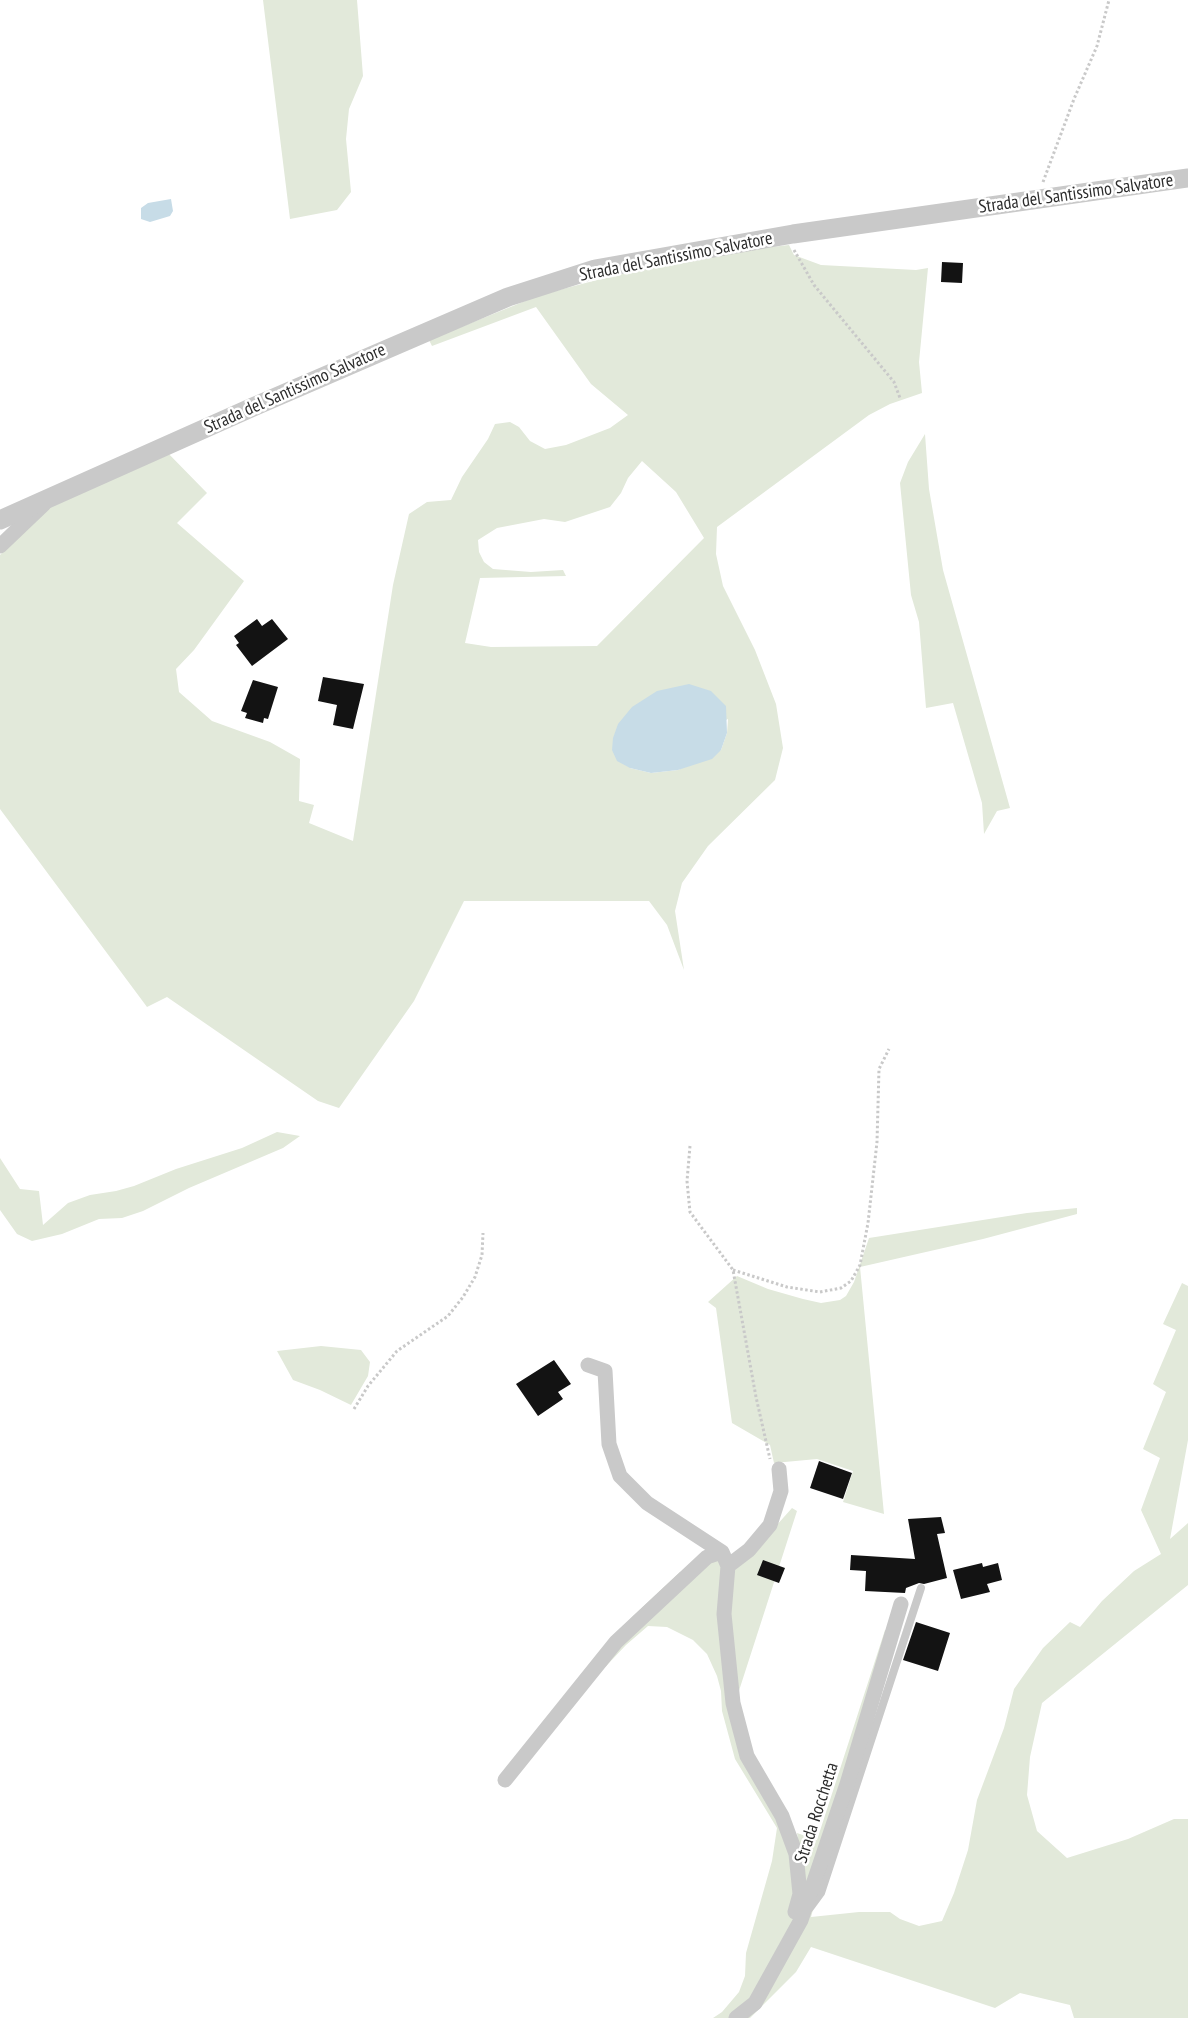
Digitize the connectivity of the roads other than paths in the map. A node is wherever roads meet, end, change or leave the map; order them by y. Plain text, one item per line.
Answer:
1 (1188, 178) edge
2 (49, 499) junction
3 (0, 520) edge
4 (0, 546) edge
5 (588, 1365) dead end
6 (779, 1469) road end
7 (725, 1559) junction
8 (921, 1588) dead end
9 (901, 1604) dead end
10 (506, 1780) dead end
11 (801, 1920) junction
12 (788, 1942) junction
13 (736, 2018) edge

1 - 2 street, Strada del Santissimo Salvatore
2 - 3 street, Strada del Santissimo Salvatore
2 - 4 street
5 - 7 street
6 - 7 street
7 - 10 street
7 - 12 street
8 - 11 lane
9 - 11 street, Strada Rocchetta
11 - 12 street, Strada Rocchetta
12 - 13 street, Strada Rocchetta

